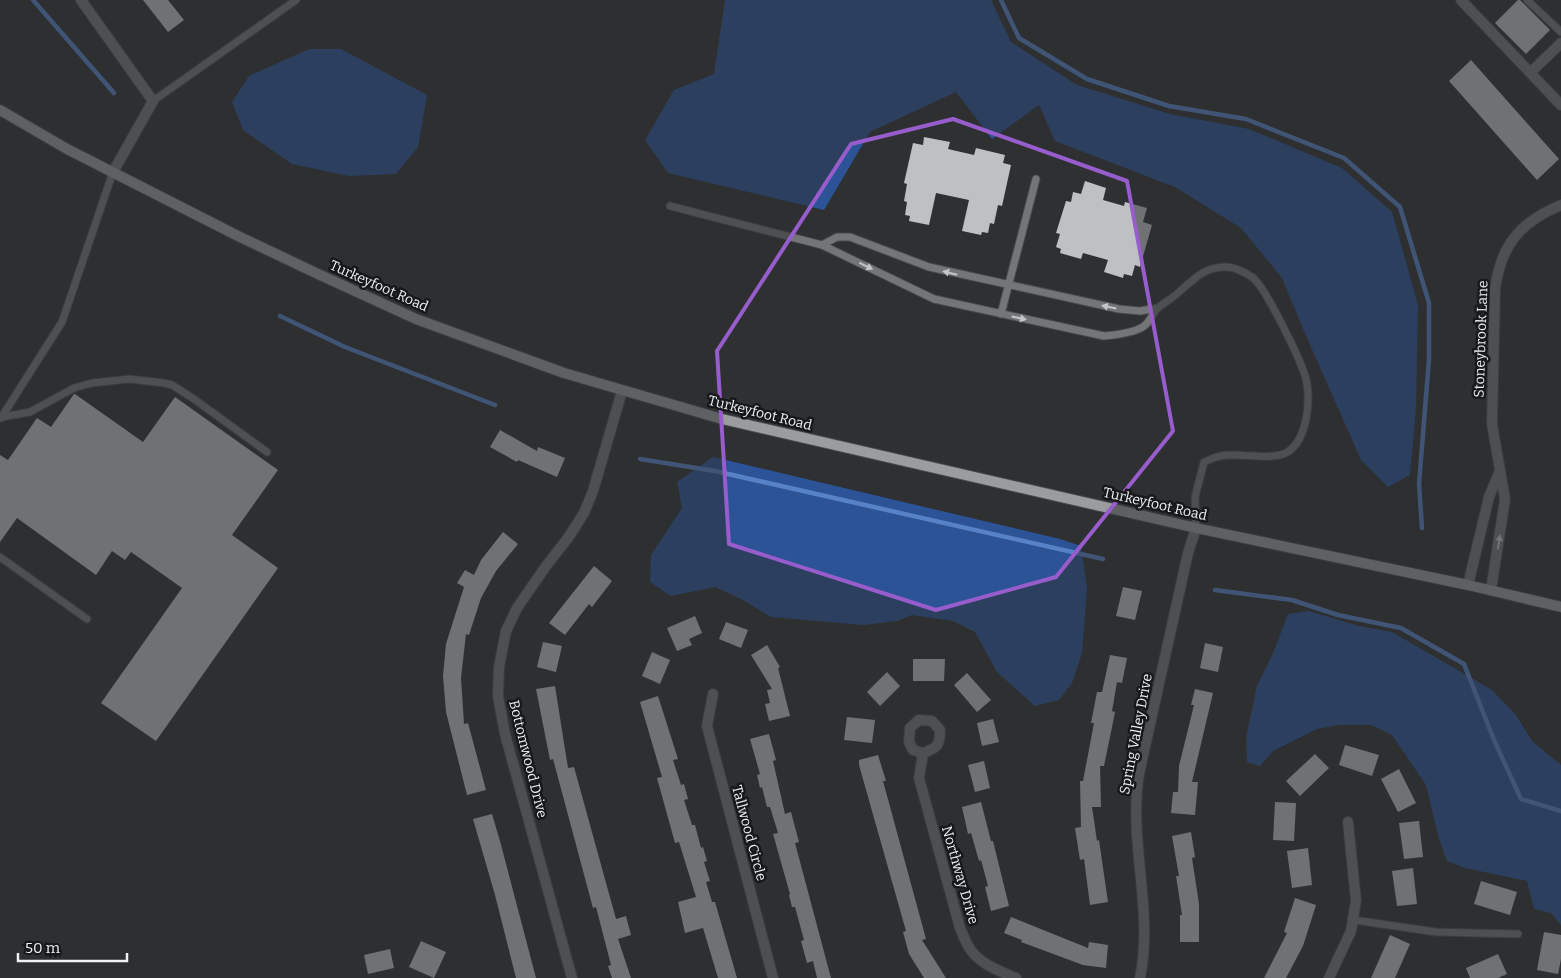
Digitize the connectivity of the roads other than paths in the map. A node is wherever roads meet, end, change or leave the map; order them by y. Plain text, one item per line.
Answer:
1 (81, 0) edge
2 (296, 0) edge
3 (1461, 0) edge
4 (1527, 0) edge
5 (1561, 32) edge
6 (1561, 43) edge
7 (1531, 72) junction
8 (154, 101) junction
9 (1561, 105) edge
10 (0, 110) edge
11 (113, 172) junction
12 (1036, 179) dead end
13 (1561, 205) edge
14 (670, 206) dead end
15 (822, 245) junction
16 (1008, 286) junction
17 (1158, 308) junction
18 (1001, 314) junction
19 (622, 391) junction
20 (1, 418) edge
21 (267, 452) dead end
22 (1499, 472) junction
23 (1196, 528) junction
24 (0, 557) edge
25 (1468, 585) junction
26 (1491, 590) junction
27 (1561, 607) edge
28 (86, 619) dead end
29 (713, 694) dead end
30 (923, 754) dead end
31 (1348, 822) dead end
32 (1354, 920) junction
33 (1518, 934) dead end
34 (572, 978) edge
35 (773, 978) edge
36 (1016, 978) edge
37 (1140, 978) edge
38 (1329, 978) edge

1 - 8 street
2 - 8 lane
3 - 7 street
4 - 5 lane
6 - 7 street
7 - 9 street
8 - 11 street
10 - 11 main road, Turkeyfoot Road
11 - 19 main road, Turkeyfoot Road
11 - 20 lane
12 - 16 lane
13 - 22 street, Stoneybrook Lane
14 - 15 lane
16 -> 15 lane
15 -> 18 lane
17 -> 16 lane
16 - 18 lane
18 -> 17 lane
17 - 23 lane
19 - 23 main road, Turkeyfoot Road
19 - 34 street, Bottomwood Drive
20 - 21 lane
22 - 25 street
26 -> 22 street, Stoneybrook Lane
23 - 25 main road, Turkeyfoot Road
23 - 37 street, Spring Valley Drive
24 - 28 lane
25 - 26 main road, Turkeyfoot Road
26 - 27 main road, Turkeyfoot Road
29 - 35 street, Tallwood Circle
30 - 36 street, Northway Drive
31 - 32 street
32 - 33 lane
32 - 38 street

